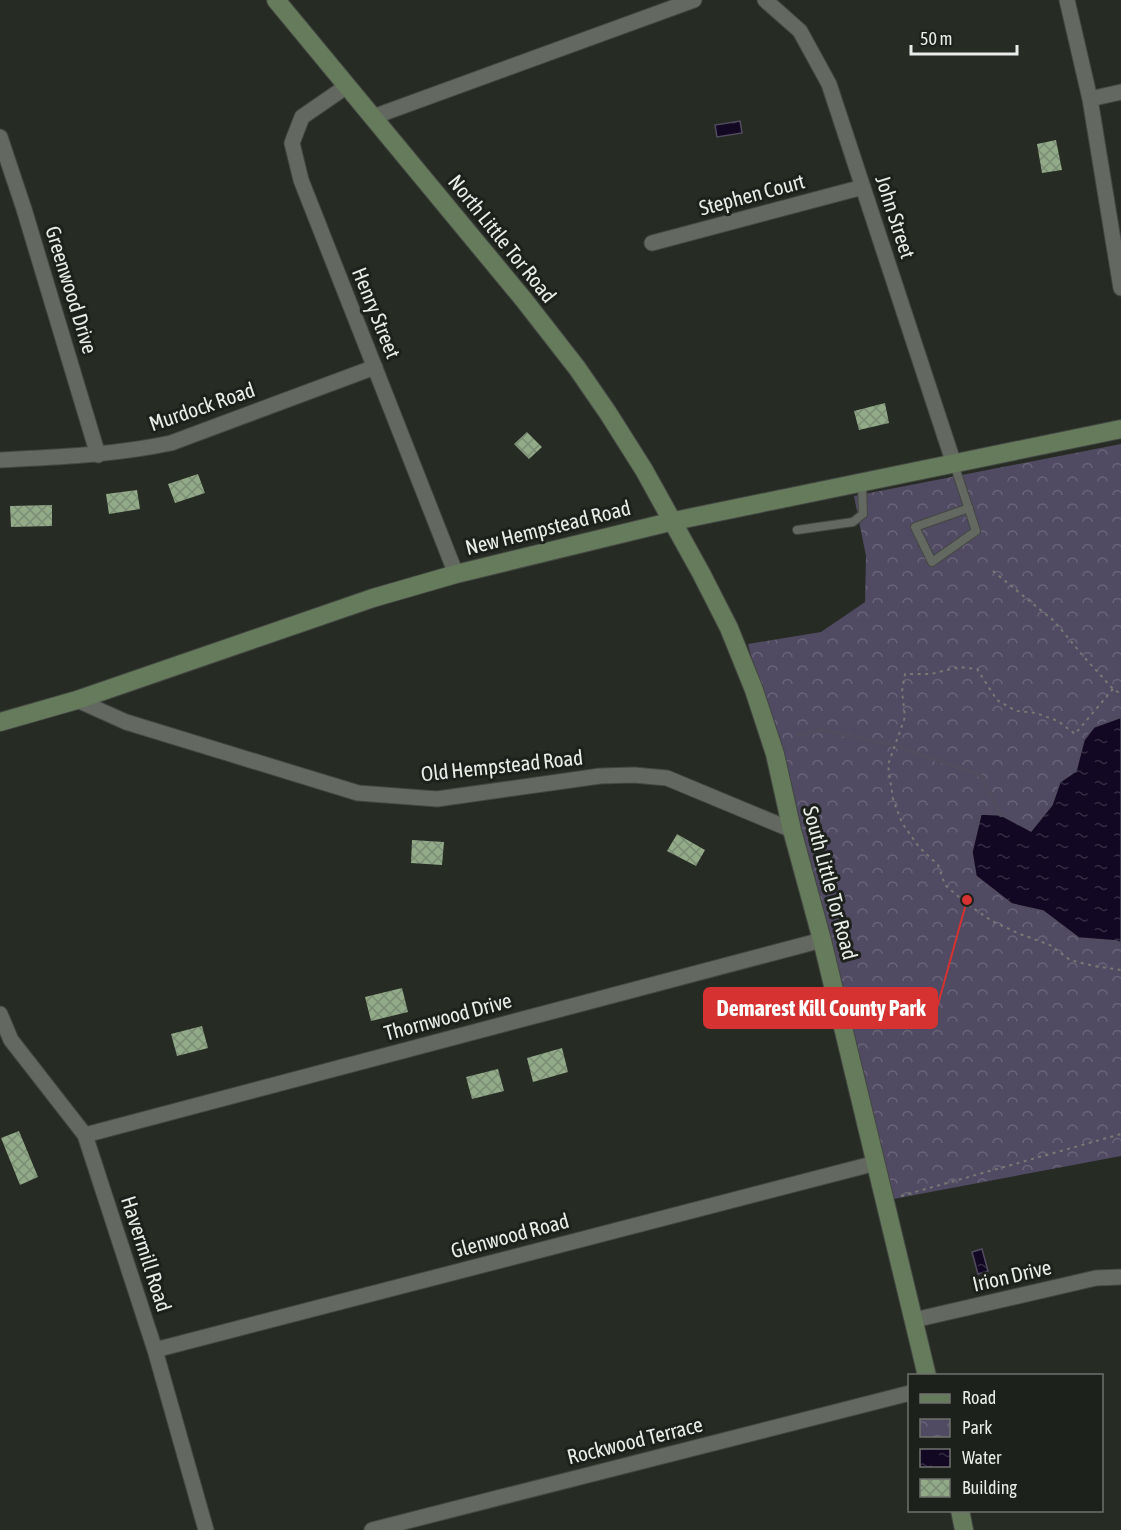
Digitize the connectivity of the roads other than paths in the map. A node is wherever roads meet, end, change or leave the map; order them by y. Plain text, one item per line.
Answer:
1 (276, 0) edge
2 (694, 0) edge
3 (765, 0) edge
4 (1067, 0) edge
5 (347, 86) junction
6 (1121, 92) edge
7 (1090, 99) junction
8 (373, 117) junction
9 (0, 137) edge
10 (863, 187) junction
11 (652, 243) dead end
12 (1121, 288) edge
13 (375, 367) junction
14 (1121, 429) edge
15 (98, 455) junction
16 (0, 460) edge
17 (954, 464) junction
18 (862, 483) junction
19 (969, 508) junction
20 (674, 521) junction
21 (797, 530) dead end
22 (456, 574) junction
23 (77, 700) junction
24 (0, 722) edge
25 (792, 830) junction
26 (822, 940) junction
27 (0, 1014) edge
28 (85, 1135) junction
29 (876, 1163) junction
30 (1121, 1277) edge
31 (914, 1320) junction
32 (155, 1350) junction
33 (927, 1374) edge
34 (908, 1393) edge
35 (960, 1512) edge
36 (206, 1530) edge
37 (372, 1530) edge
38 (964, 1530) edge

1 - 5 street, North Little Tor Road
2 - 8 street
3 - 10 street, John Street
4 - 7 street
5 - 8 street, North Little Tor Road
5 - 13 street, Henry Street
6 - 7 street
7 - 12 street
8 - 20 street, North Little Tor Road
9 - 15 street, Greenwood Drive
10 - 11 street, Stephen Court
10 - 17 street, John Street
13 - 15 street, Murdock Road
13 - 22 street, Henry Street
14 - 17 street, New Hempstead Road
15 - 16 street, Murdock Road
17 - 18 street, New Hempstead Road
17 - 19 lane
18 - 20 street, New Hempstead Road
18 - 21 lane
19 - 19 lane
20 - 22 street, New Hempstead Road
20 - 25 street, South Little Tor Road
22 - 23 street, New Hempstead Road
23 - 24 street, New Hempstead Road
23 - 25 street, Old Hempstead Road
25 - 26 street, South Little Tor Road
26 - 28 street, Thornwood Drive
26 - 29 street, South Little Tor Road
27 - 28 street, Havermill Road
28 - 32 street, Havermill Road
29 - 31 street, South Little Tor Road
29 - 32 street, Glenwood Road
30 - 31 street, Irion Drive
31 - 33 street, South Little Tor Road
32 - 36 street, Havermill Road
34 - 37 street, Rockwood Terrace
35 - 38 street

